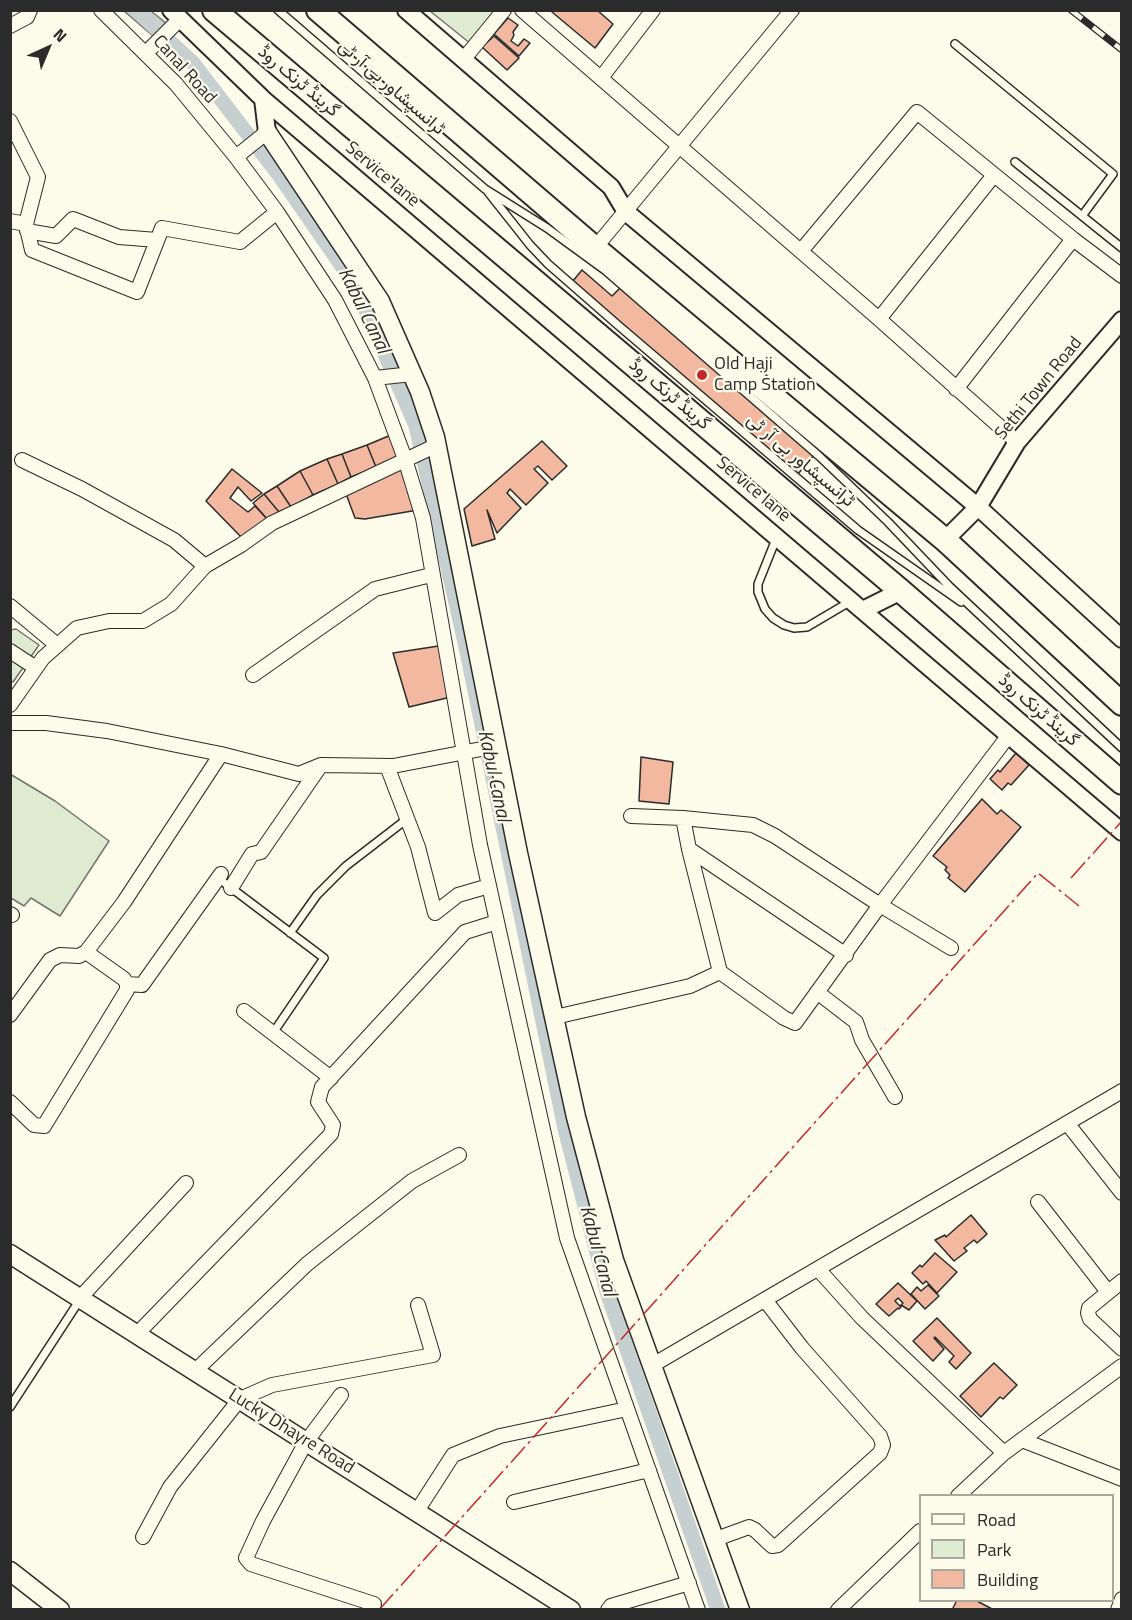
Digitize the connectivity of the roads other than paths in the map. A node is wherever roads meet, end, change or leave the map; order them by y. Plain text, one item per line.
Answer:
1 (30, 10) edge
2 (101, 10) edge
3 (214, 10) edge
4 (278, 10) edge
5 (318, 10) edge
6 (406, 10) edge
7 (504, 10) edge
8 (522, 10) edge
9 (653, 10) edge
10 (792, 10) edge
11 (175, 18) edge
12 (14, 20) edge
13 (955, 44) dead end
14 (149, 50) junction
15 (464, 60) junction
16 (601, 78) junction
17 (263, 99) junction
18 (10, 122) edge
19 (263, 135) junction
20 (680, 147) junction
21 (240, 154) junction
22 (1015, 162) dead end
23 (994, 175) junction
24 (485, 189) junction
25 (277, 212) junction
26 (627, 212) junction
27 (1082, 216) junction
28 (10, 221) edge
29 (27, 228) junction
30 (1073, 239) junction
31 (157, 240) junction
32 (595, 248) junction
33 (1122, 248) edge
34 (801, 251) junction
35 (1122, 276) edge
36 (879, 319) junction
37 (1122, 320) edge
38 (408, 374) junction
39 (377, 378) junction
40 (956, 389) junction
41 (1017, 442) junction
42 (435, 446) junction
43 (407, 458) junction
44 (22, 460) dead end
45 (978, 507) junction
46 (777, 537) junction
47 (945, 540) junction
48 (206, 566) junction
49 (431, 575) junction
50 (901, 591) junction
51 (857, 605) junction
52 (10, 606) edge
53 (980, 616) junction
54 (1122, 639) edge
55 (57, 645) junction
56 (10, 651) edge
57 (36, 668) junction
58 (253, 675) dead end
59 (1122, 704) edge
60 (10, 705) edge
61 (10, 723) edge
62 (1009, 735) junction
63 (496, 746) junction
64 (1122, 748) edge
65 (464, 752) junction
66 (221, 754) junction
67 (321, 765) junction
68 (387, 766) junction
69 (1122, 783) edge
70 (631, 816) dead end
71 (683, 818) junction
72 (407, 819) junction
73 (1122, 832) edge
74 (689, 849) junction
75 (220, 876) joint
76 (489, 886) junction
77 (231, 888) junction
78 (880, 905) junction
79 (496, 922) junction
80 (290, 933) junction
81 (951, 948) dead end
82 (86, 952) junction
83 (846, 955) junction
84 (720, 972) junction
85 (127, 984) junction
86 (818, 992) junction
87 (244, 1011) dead end
88 (10, 1015) edge
89 (555, 1017) junction
90 (273, 1033) junction
91 (331, 1078) junction
92 (1122, 1091) edge
93 (895, 1097) dead end
94 (10, 1101) edge
95 (1067, 1123) junction
96 (459, 1155) dead end
97 (186, 1183) dead end
98 (1122, 1192) edge
99 (1038, 1202) dead end
100 (10, 1254) edge
101 (818, 1269) junction
102 (1122, 1281) edge
103 (1108, 1292) junction
104 (80, 1298) junction
105 (765, 1300) junction
106 (418, 1305) dead end
107 (137, 1334) junction
108 (1122, 1349) edge
109 (651, 1366) junction
110 (1122, 1366) edge
111 (195, 1371) junction
112 (341, 1395) dead end
113 (240, 1400) junction
114 (10, 1407) edge
115 (627, 1409) junction
116 (1022, 1440) junction
117 (306, 1442) junction
118 (1004, 1453) junction
119 (649, 1470) junction
120 (1122, 1479) edge
121 (960, 1494) edge
122 (514, 1502) dead end
123 (417, 1511) junction
124 (919, 1533) edge
125 (143, 1537) dead end
126 (716, 1539) junction
127 (10, 1571) edge
128 (689, 1583) junction
129 (1122, 1599) edge
130 (374, 1604) dead end
131 (60, 1610) edge
132 (571, 1610) edge
133 (609, 1610) edge
134 (698, 1610) edge
135 (740, 1610) edge
136 (838, 1610) edge
137 (1118, 1610) edge

1 - 12 street
2 - 14 street, Canal Road
3 - 50 highway, گرینڈ ٹرنک روڈ
4 - 24 lane, ٹرانسپشاور بی آر ٹی
5 - 32 highway
6 - 15 street
7 - 15 street
8 - 16 street
9 - 16 street
10 - 20 street
11 - 14 street
11 - 17 street, Service lane
13 - 27 lane
14 - 21 street, Canal Road
15 - 26 street
16 - 20 street
17 - 19 street
17 - 46 street, Service lane
18 - 29 street
19 - 21 street
19 - 38 main road
20 - 26 street
20 - 34 street
21 - 25 street, Canal Road
22 - 27 lane
23 - 30 street
23 - 34 street
23 - 36 street
24 - 53 lane, ٹرانسپشاور بی آر ٹی
24 - 53 lane, ٹرانسپشاور بی آر ٹی
25 - 31 street
25 - 39 street, Canal Road
26 - 32 street
26 - 45 street
27 - 33 lane
28 - 29 street
29 - 31 street
29 - 31 street
30 - 35 street
30 - 40 street
32 - 47 highway
34 - 36 street
36 - 40 street
37 - 41 street, Sethi Town Road
38 - 39 street
38 - 42 main road
39 - 43 street, Canal Road
40 - 41 street
41 - 45 street, Sethi Town Road
42 - 43 street
42 - 63 main road
43 - 48 street
43 - 49 street, Canal Road
44 - 48 street
45 - 47 street, Sethi Town Road
45 - 54 street
46 - 51 street, Service lane
46 - 51 lane
47 - 59 highway
48 - 55 street
49 - 58 street
49 - 65 street, Canal Road
50 - 51 street
50 - 69 highway, گرینڈ ٹرنک روڈ
51 - 62 street, Service lane
52 - 55 street
53 - 64 lane, ٹرانسپشاور بی آر ٹی
55 - 57 street
56 - 57 street
57 - 60 street
61 - 66 street
62 - 73 street, Service lane
62 - 78 street
63 - 65 street
63 - 89 main road
65 - 68 street
65 - 76 street, Canal Road
66 - 67 street
66 - 82 street
67 - 68 street
67 - 77 street
68 - 72 street
70 - 71 street
71 - 74 street
71 - 78 street
72 - 76 street
72 - 80 lane
74 - 83 street
74 - 84 street
75 - 77 lane
75 - 85 street
76 - 79 street, Canal Road
77 - 80 lane
78 - 81 street
78 - 83 street
79 - 91 street
79 - 115 street, Canal Road
80 - 90 lane
82 - 85 street
82 - 88 street
83 - 86 street
84 - 86 street
84 - 89 street
85 - 94 street
86 - 93 street
87 - 90 street
89 - 109 main road
90 - 91 street
91 - 107 street
92 - 95 street
95 - 98 street
95 - 101 street
96 - 111 street
97 - 104 street
99 - 103 street
100 - 104 main road, Lucky Dhayre Road
101 - 105 street
101 - 118 street
102 - 103 street
103 - 108 street
104 - 107 main road, Lucky Dhayre Road
104 - 114 lane
105 - 109 street
105 - 126 street
106 - 113 street
107 - 111 main road, Lucky Dhayre Road
109 - 126 main road
110 - 116 street
111 - 113 main road, Lucky Dhayre Road
112 - 117 street
113 - 117 main road, Lucky Dhayre Road
113 - 125 street
115 - 119 street, Canal Road
115 - 123 street
116 - 118 street
116 - 120 street
117 - 123 main road, Lucky Dhayre Road
117 - 130 street
118 - 121 street
119 - 122 street
119 - 128 street, Canal Road
123 - 132 main road, Lucky Dhayre Road
124 - 136 street
126 - 135 main road
127 - 131 main road
128 - 133 street
128 - 134 street, Canal Road
129 - 137 street

